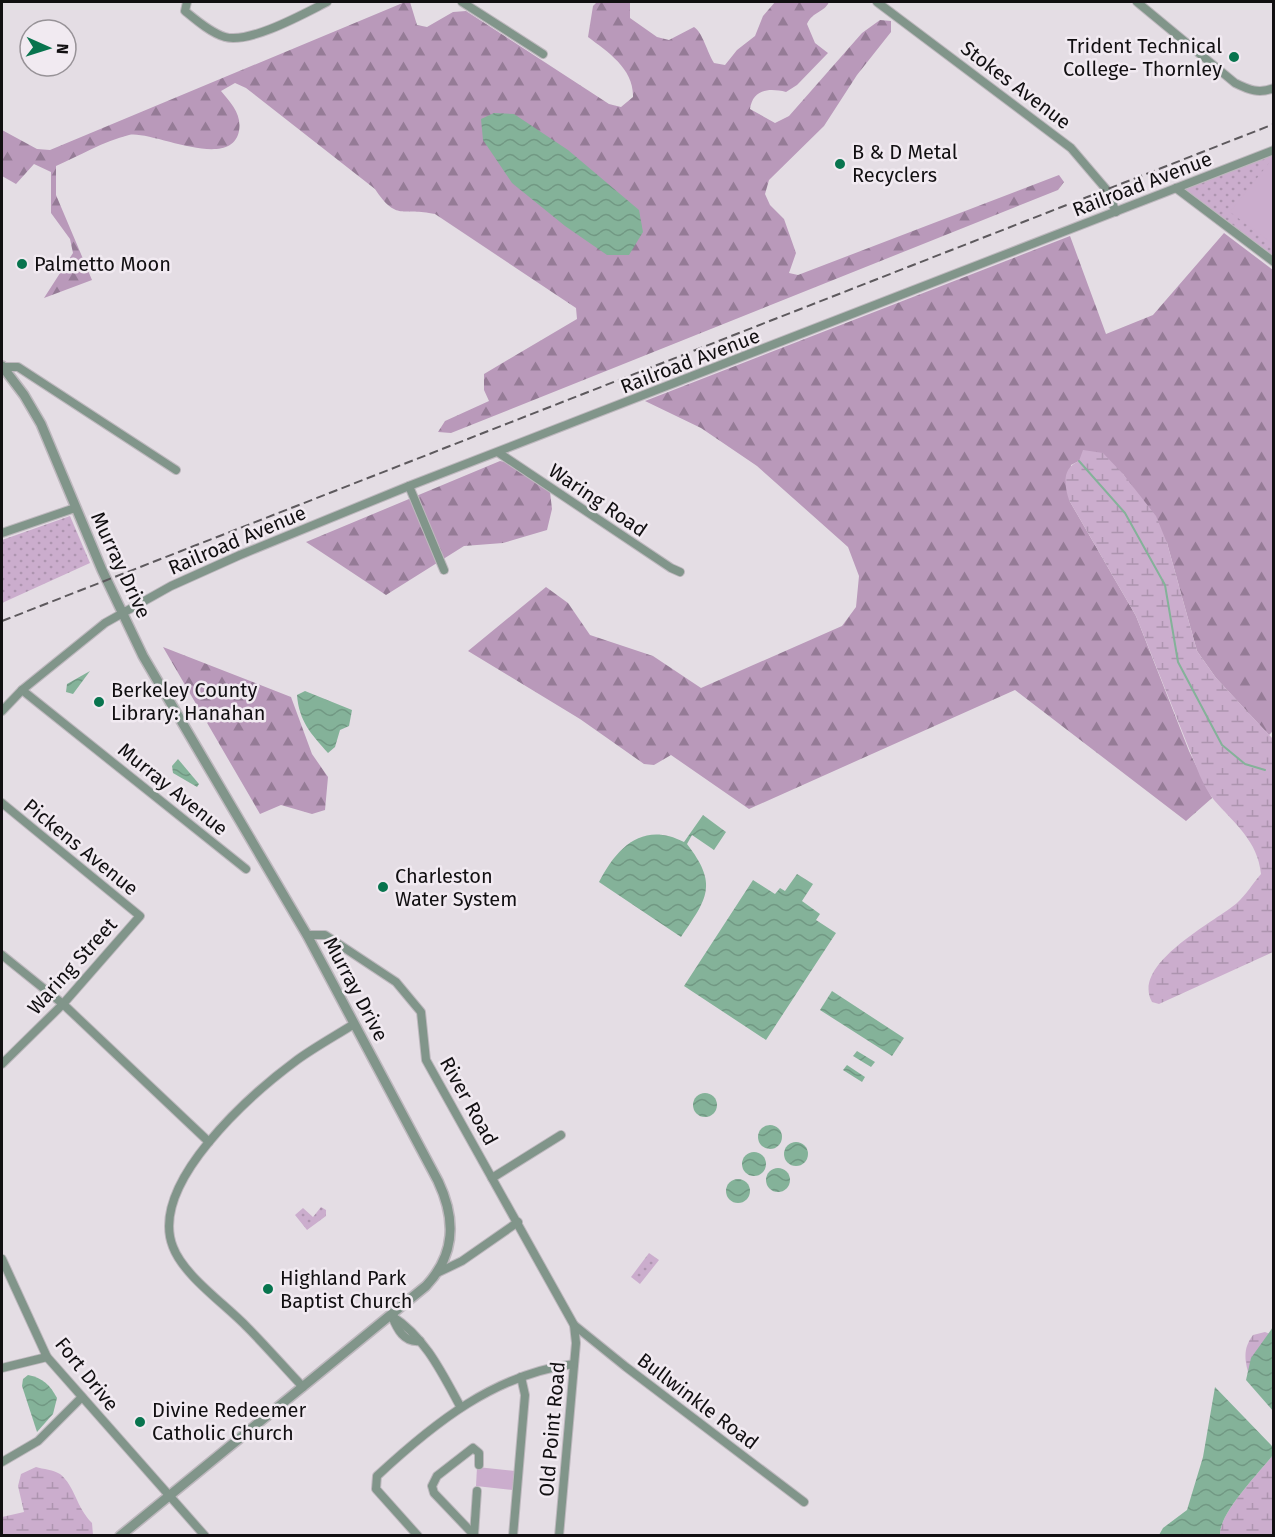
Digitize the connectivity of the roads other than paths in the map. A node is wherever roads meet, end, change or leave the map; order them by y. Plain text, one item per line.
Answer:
1 (187, 2) edge
2 (327, 2) edge
3 (462, 2) edge
4 (877, 2) edge
5 (1137, 2) edge
6 (543, 54) dead end
7 (1274, 88) edge
8 (1274, 150) edge
9 (1176, 188) junction
10 (1116, 212) junction
11 (1274, 262) edge
12 (2, 367) edge
13 (499, 453) junction
14 (176, 470) dead end
15 (409, 486) junction
16 (75, 508) junction
17 (2, 533) edge
18 (444, 570) dead end
19 (680, 572) dead end
20 (122, 612) junction
21 (22, 690) junction
22 (2, 711) edge
23 (2, 803) edge
24 (246, 869) dead end
25 (140, 916) joint
26 (307, 935) junction
27 (2, 955) edge
28 (63, 1004) junction
29 (354, 1024) junction
30 (2, 1064) edge
31 (561, 1135) dead end
32 (208, 1142) junction
33 (492, 1178) junction
34 (518, 1222) junction
35 (2, 1259) edge
36 (437, 1273) junction
37 (392, 1316) junction
38 (574, 1325) junction
39 (47, 1357) junction
40 (574, 1364) junction
41 (2, 1368) edge
42 (521, 1377) junction
43 (303, 1387) junction
44 (82, 1397) junction
45 (460, 1406) junction
46 (2, 1462) edge
47 (479, 1465) dead end
48 (477, 1491) dead end
49 (170, 1495) junction
50 (804, 1502) dead end
51 (513, 1531) edge
52 (474, 1535) edge
53 (120, 1536) edge
54 (205, 1536) edge
55 (418, 1536) edge
56 (504, 1536) edge
57 (559, 1536) edge

1 - 2 street
3 - 6 street
4 - 10 street, Stokes Avenue
5 - 7 street
8 - 9 street, Railroad Avenue
9 - 10 street, Railroad Avenue
9 - 11 street
10 - 13 street, Railroad Avenue
12 - 14 street
12 - 16 street, Murray Drive
13 - 15 street, Railroad Avenue
13 - 19 street, Waring Road
15 - 18 street
15 - 20 street, Railroad Avenue
16 - 17 street
16 - 20 street, Murray Drive
20 - 21 street, Railroad Avenue
20 - 26 street, Murray Drive
21 - 22 street, Railroad Avenue
21 - 24 street, Murray Avenue
23 - 25 street, Pickens Avenue
25 - 28 street, Waring Street
26 - 29 street, Murray Drive
26 - 33 street, River Road
27 - 28 street
28 - 30 street, Waring Street
28 - 32 street
29 - 32 street
29 - 36 street, Murray Drive
31 - 33 street
32 - 43 street
33 - 34 street, River Road
34 - 36 street
34 - 38 street, River Road
35 - 39 street, Fort Drive
36 - 37 street, Murray Drive
37 - 43 street, Murray Drive
37 - 45 street
38 - 40 street, Old Point Road
38 - 50 street, Bullwinkle Road
39 - 41 street
39 - 44 street, Fort Drive
40 - 42 street
40 - 57 street, Old Point Road
42 - 45 street
42 - 51 street
43 - 49 street, Murray Drive
44 - 46 street
44 - 49 street, Fort Drive
45 - 55 street
47 - 52 street
48 - 52 street
49 - 53 street, Murray Drive
49 - 54 street, Fort Drive
51 - 56 street

